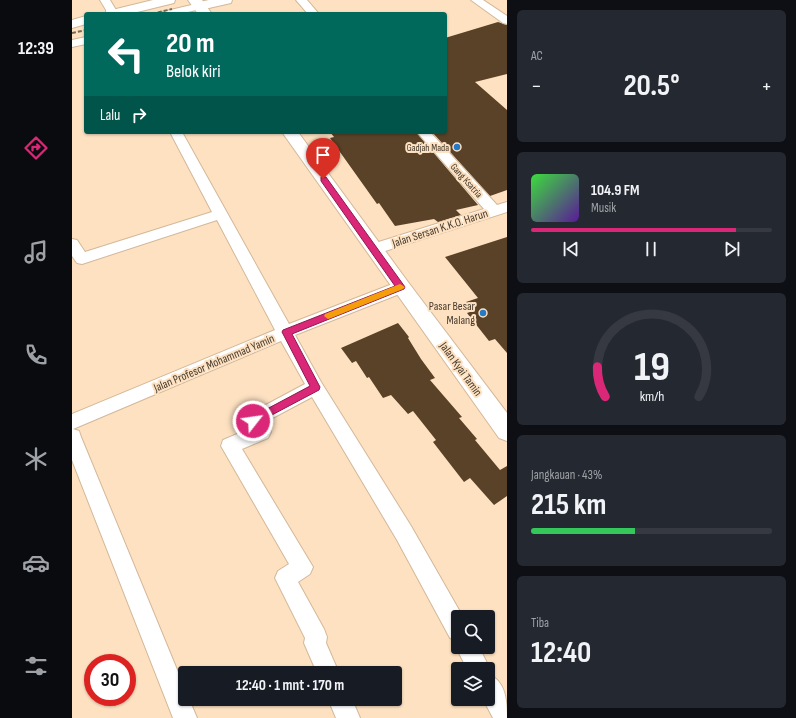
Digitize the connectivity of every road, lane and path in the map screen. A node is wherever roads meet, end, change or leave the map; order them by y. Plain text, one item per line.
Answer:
1 (105, 0) edge
2 (169, 0) edge
3 (226, 0) edge
4 (301, 0) edge
5 (476, 0) edge
6 (200, 7) edge
7 (112, 12) edge
8 (120, 12) edge
9 (176, 12) edge
10 (312, 12) edge
11 (84, 21) edge
12 (507, 21) edge
13 (72, 24) edge
14 (84, 41) edge
15 (72, 44) edge
16 (177, 134) edge
17 (291, 134) edge
18 (425, 134) edge
19 (501, 209) edge
20 (221, 214) junction
21 (72, 244) edge
22 (374, 249) junction
23 (401, 287) junction
24 (286, 332) junction
25 (315, 387) junction
26 (72, 422) edge
27 (507, 431) edge
28 (72, 437) edge
29 (451, 617) edge
30 (325, 666) edge
31 (495, 698) edge
32 (343, 706) edge
33 (185, 718) edge
34 (348, 718) edge
35 (506, 718) edge

1 - 7 street
2 - 8 street
3 - 6 street
4 - 10 street
5 - 12 street
6 - 9 street
11 - 13 street
14 - 15 street
16 - 20 street
17 - 22 main road, Jalan Kyai Tamin
18 - 19 street, Gang Ksatria
19 - 22 street, Jalan Sersan K.K.O. Harun
20 - 21 street
20 - 24 street
22 - 23 main road, Jalan Kyai Tamin
23 - 24 street, Jalan Profesor Mohammad Yamin
23 - 27 main road, Jalan Kyai Tamin
24 - 25 street
24 - 26 street, Jalan Profesor Mohammad Yamin
25 - 29 street
25 - 30 street
28 - 33 street
31 - 35 street
32 - 34 street

